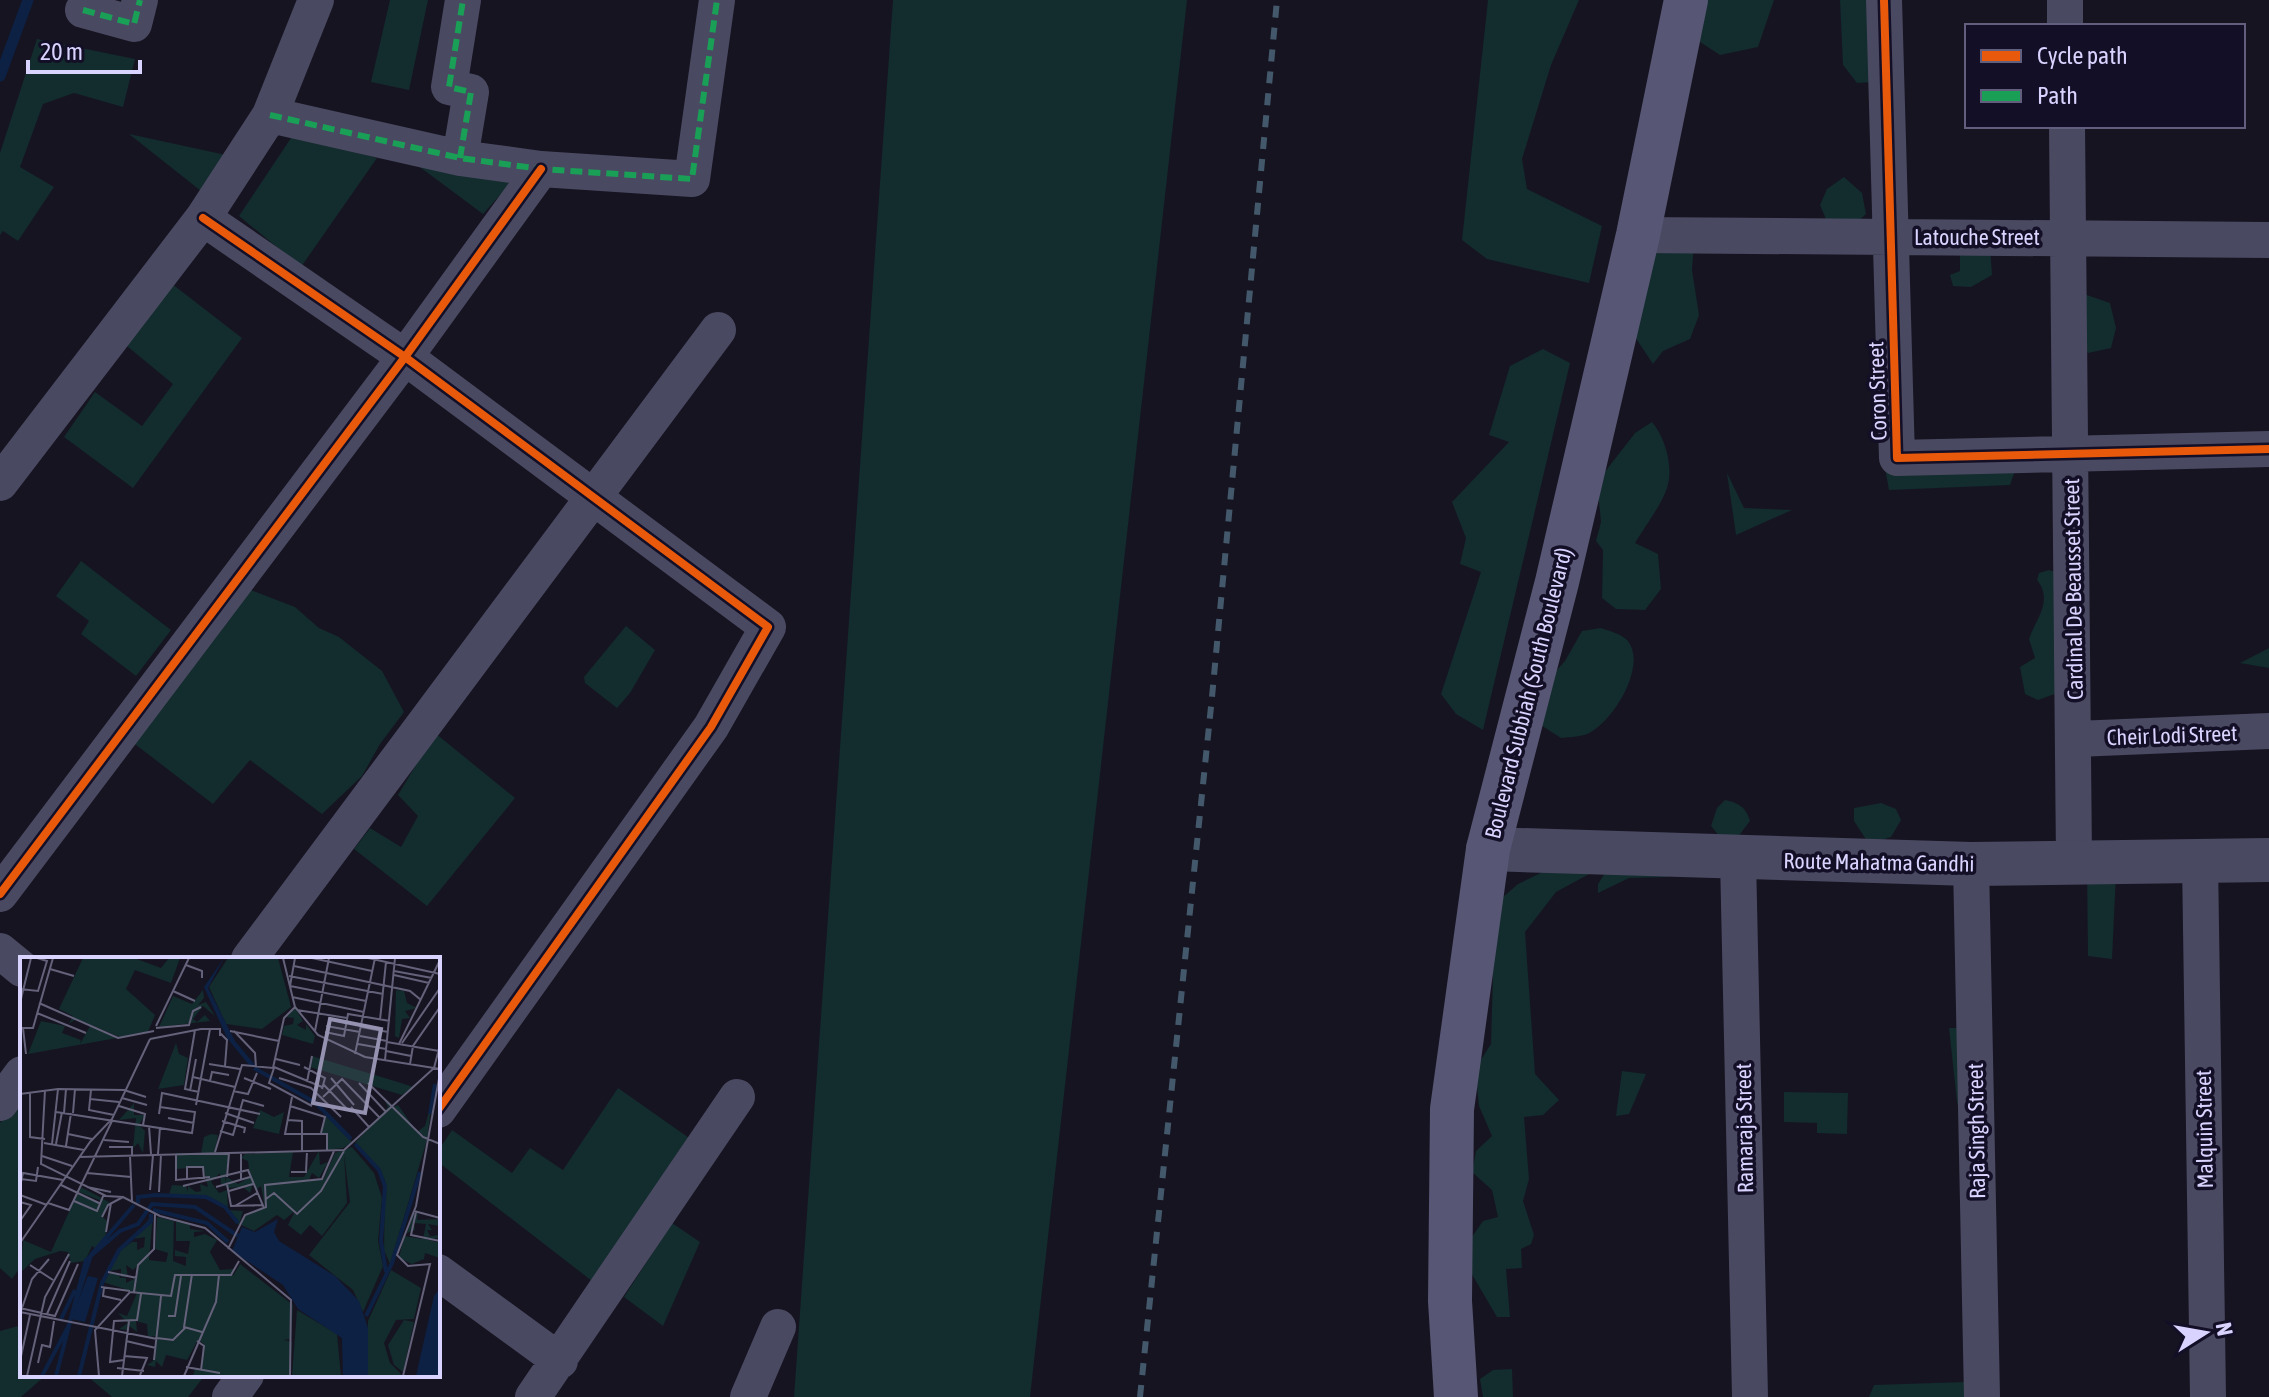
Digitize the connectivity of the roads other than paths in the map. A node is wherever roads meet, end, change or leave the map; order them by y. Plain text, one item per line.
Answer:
1 (140, 0) edge
2 (316, 0) edge
3 (463, 0) edge
4 (717, 0) edge
5 (1686, 0) edge
6 (1884, 0) edge
7 (2065, 0) edge
8 (83, 10) dead end
9 (2065, 24) edge
10 (270, 115) junction
11 (2067, 128) edge
12 (460, 158) junction
13 (541, 169) junction
14 (203, 218) junction
15 (1638, 235) junction
16 (1891, 237) junction
17 (2069, 238) junction
18 (2269, 240) edge
19 (718, 330) dead end
20 (405, 357) junction
21 (2269, 449) edge
22 (2071, 454) junction
23 (0, 483) edge
24 (593, 496) junction
25 (2269, 731) edge
26 (2076, 739) junction
27 (1488, 849) junction
28 (1738, 859) junction
29 (2074, 860) junction
30 (2200, 860) junction
31 (2269, 860) edge
32 (1971, 864) junction
33 (0, 894) edge
34 (0, 951) edge
35 (250, 957) edge
36 (20, 967) edge
37 (20, 1077) edge
38 (737, 1097) dead end
39 (0, 1103) edge
40 (440, 1107) edge
41 (440, 1273) edge
42 (778, 1327) dead end
43 (560, 1361) junction
44 (245, 1377) edge
45 (230, 1397) edge
46 (533, 1397) edge
47 (748, 1397) edge
48 (1456, 1397) edge
49 (1750, 1397) edge
50 (1982, 1397) edge
51 (2208, 1397) edge

1 - 8 street
2 - 10 street
3 - 12 street
4 - 13 street
5 - 15 main road, Boulevard Subbiah (South Boulevard)
6 - 16 street, Coron Street
7 - 9 street
10 - 12 street
10 - 14 street
11 - 17 street, Cardinal De Beausset Street
12 - 13 street
13 - 20 street
14 - 20 street
14 - 23 street
15 - 16 street, Latouche Street
15 - 27 main road, Boulevard Subbiah (South Boulevard)
16 - 17 street, Latouche Street
16 - 22 street, Coron Street
17 - 18 street, Latouche Street
17 - 22 street, Cardinal De Beausset Street
19 - 24 street
20 - 24 street
20 - 33 street
21 - 22 street, Coron Street
22 - 26 street, Cardinal De Beausset Street
24 - 35 street
24 - 40 street
25 - 26 street, Cheir Lodi Street
26 - 29 street, Cardinal De Beausset Street
27 - 28 street, Route Mahatma Gandhi
27 - 48 main road, Boulevard Subbiah (South Boulevard)
28 - 32 street, Route Mahatma Gandhi
28 - 49 street, Ramaraja Street
29 - 30 street, Route Mahatma Gandhi
29 - 32 street, Route Mahatma Gandhi
30 - 31 street, Route Mahatma Gandhi
30 - 51 street, Malquin Street
32 - 50 street, Raja Singh Street
34 - 36 street
37 - 39 street
38 - 43 street
41 - 43 street
42 - 47 street
43 - 46 street
44 - 45 street

